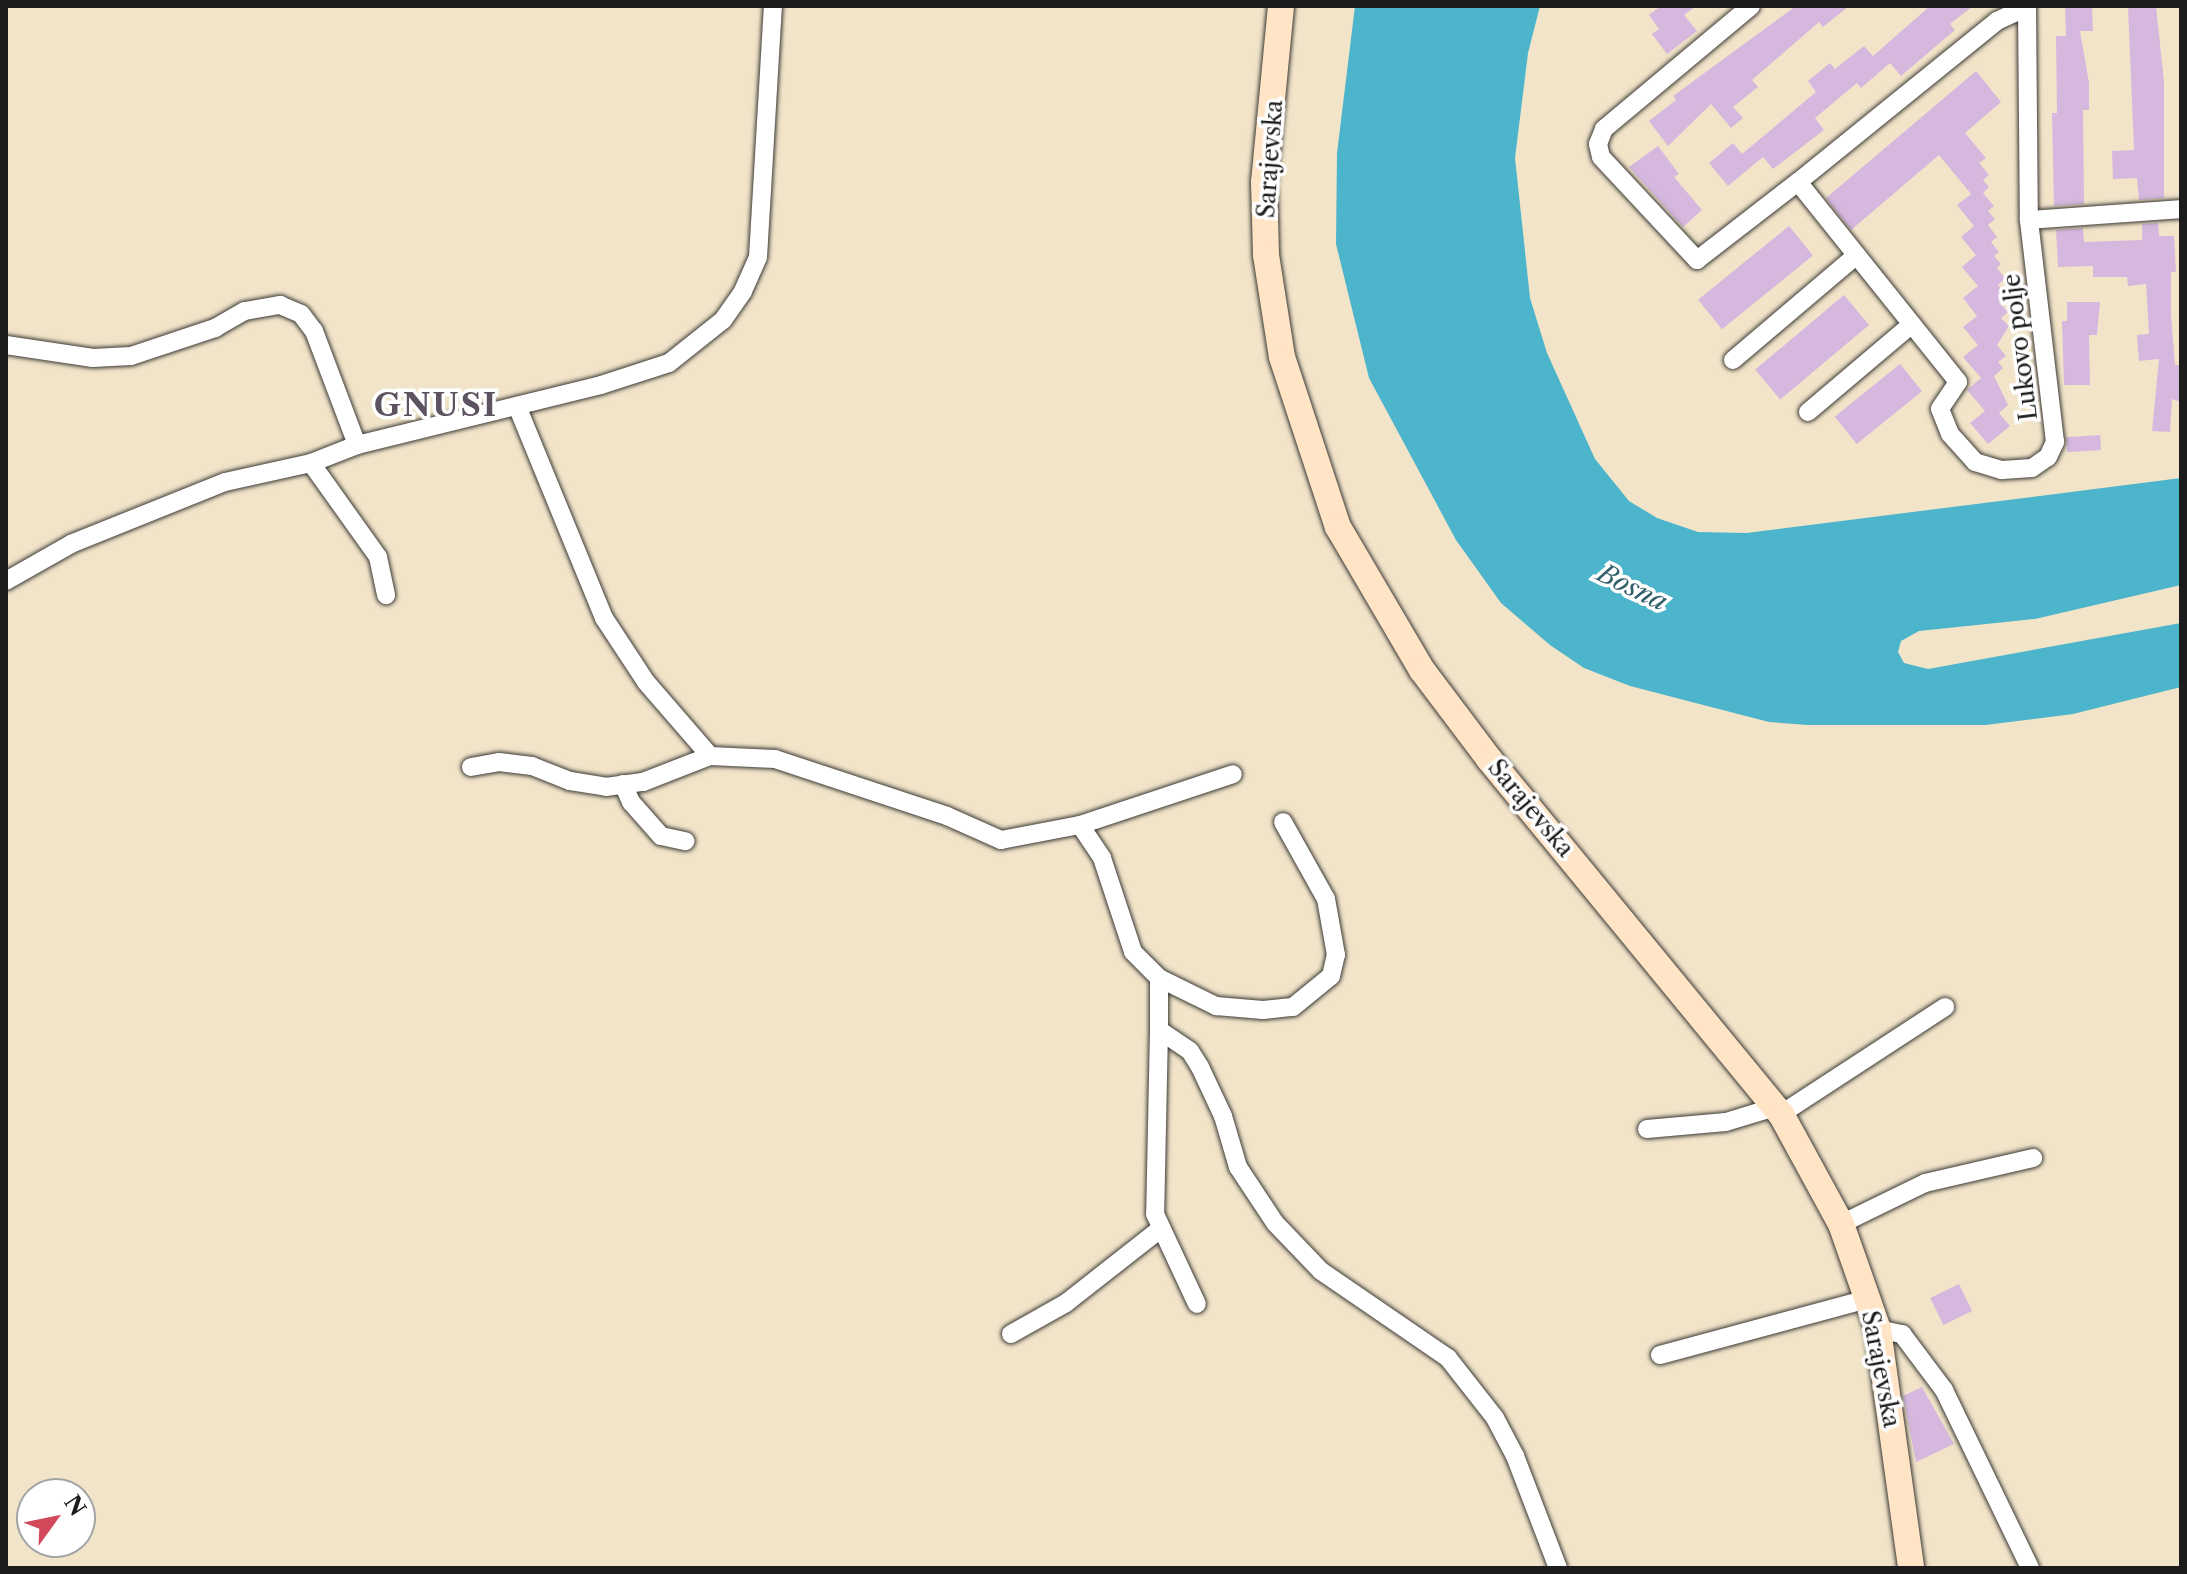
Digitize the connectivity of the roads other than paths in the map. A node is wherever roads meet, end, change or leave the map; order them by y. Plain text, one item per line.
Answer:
1 (773, 6) edge
2 (1281, 6) edge
3 (1751, 6) edge
4 (2027, 6) edge
5 (1798, 182) junction
6 (2181, 209) edge
7 (2029, 220) junction
8 (1857, 255) junction
9 (1912, 324) junction
10 (6, 345) edge
11 (1733, 360) dead end
12 (517, 406) junction
13 (1808, 412) dead end
14 (357, 445) junction
15 (311, 463) junction
16 (6, 581) edge
17 (386, 595) dead end
18 (710, 756) junction
19 (471, 767) dead end
20 (1233, 774) dead end
21 (623, 784) junction
22 (1283, 822) dead end
23 (1080, 825) junction
24 (685, 841) dead end
25 (1159, 978) junction
26 (1945, 1007) dead end
27 (1159, 1030) junction
28 (1778, 1110) junction
29 (1647, 1129) dead end
30 (2033, 1158) dead end
31 (1841, 1224) junction
32 (1159, 1230) junction
33 (1868, 1299) junction
34 (1197, 1304) dead end
35 (1878, 1329) junction
36 (1011, 1334) dead end
37 (1660, 1355) dead end
38 (1558, 1568) edge
39 (1911, 1568) edge
40 (2030, 1568) edge

1 - 12 street
2 - 28 main road, Sarajevska
3 - 5 street, Lukovo polje
4 - 5 street, Lukovo polje
4 - 7 street, Lukovo polje
5 - 8 street, Lukovo polje
6 - 7 street
7 - 9 street, Lukovo polje
8 - 9 street, Lukovo polje
8 - 11 street
9 - 13 street
10 - 14 street
12 - 14 street
12 - 18 street
14 - 15 street
15 - 16 street
15 - 17 street
18 - 21 street
18 - 23 street
19 - 21 street
20 - 23 street
21 - 24 street
22 - 25 street
23 - 25 street
25 - 27 street
26 - 28 street
27 - 32 street
27 - 38 street
28 - 29 street
28 - 31 main road, Sarajevska
30 - 31 street
31 - 33 main road, Sarajevska
32 - 34 street
32 - 36 street
33 - 35 main road, Sarajevska
33 - 37 street
35 - 39 main road, Sarajevska
35 - 40 street

